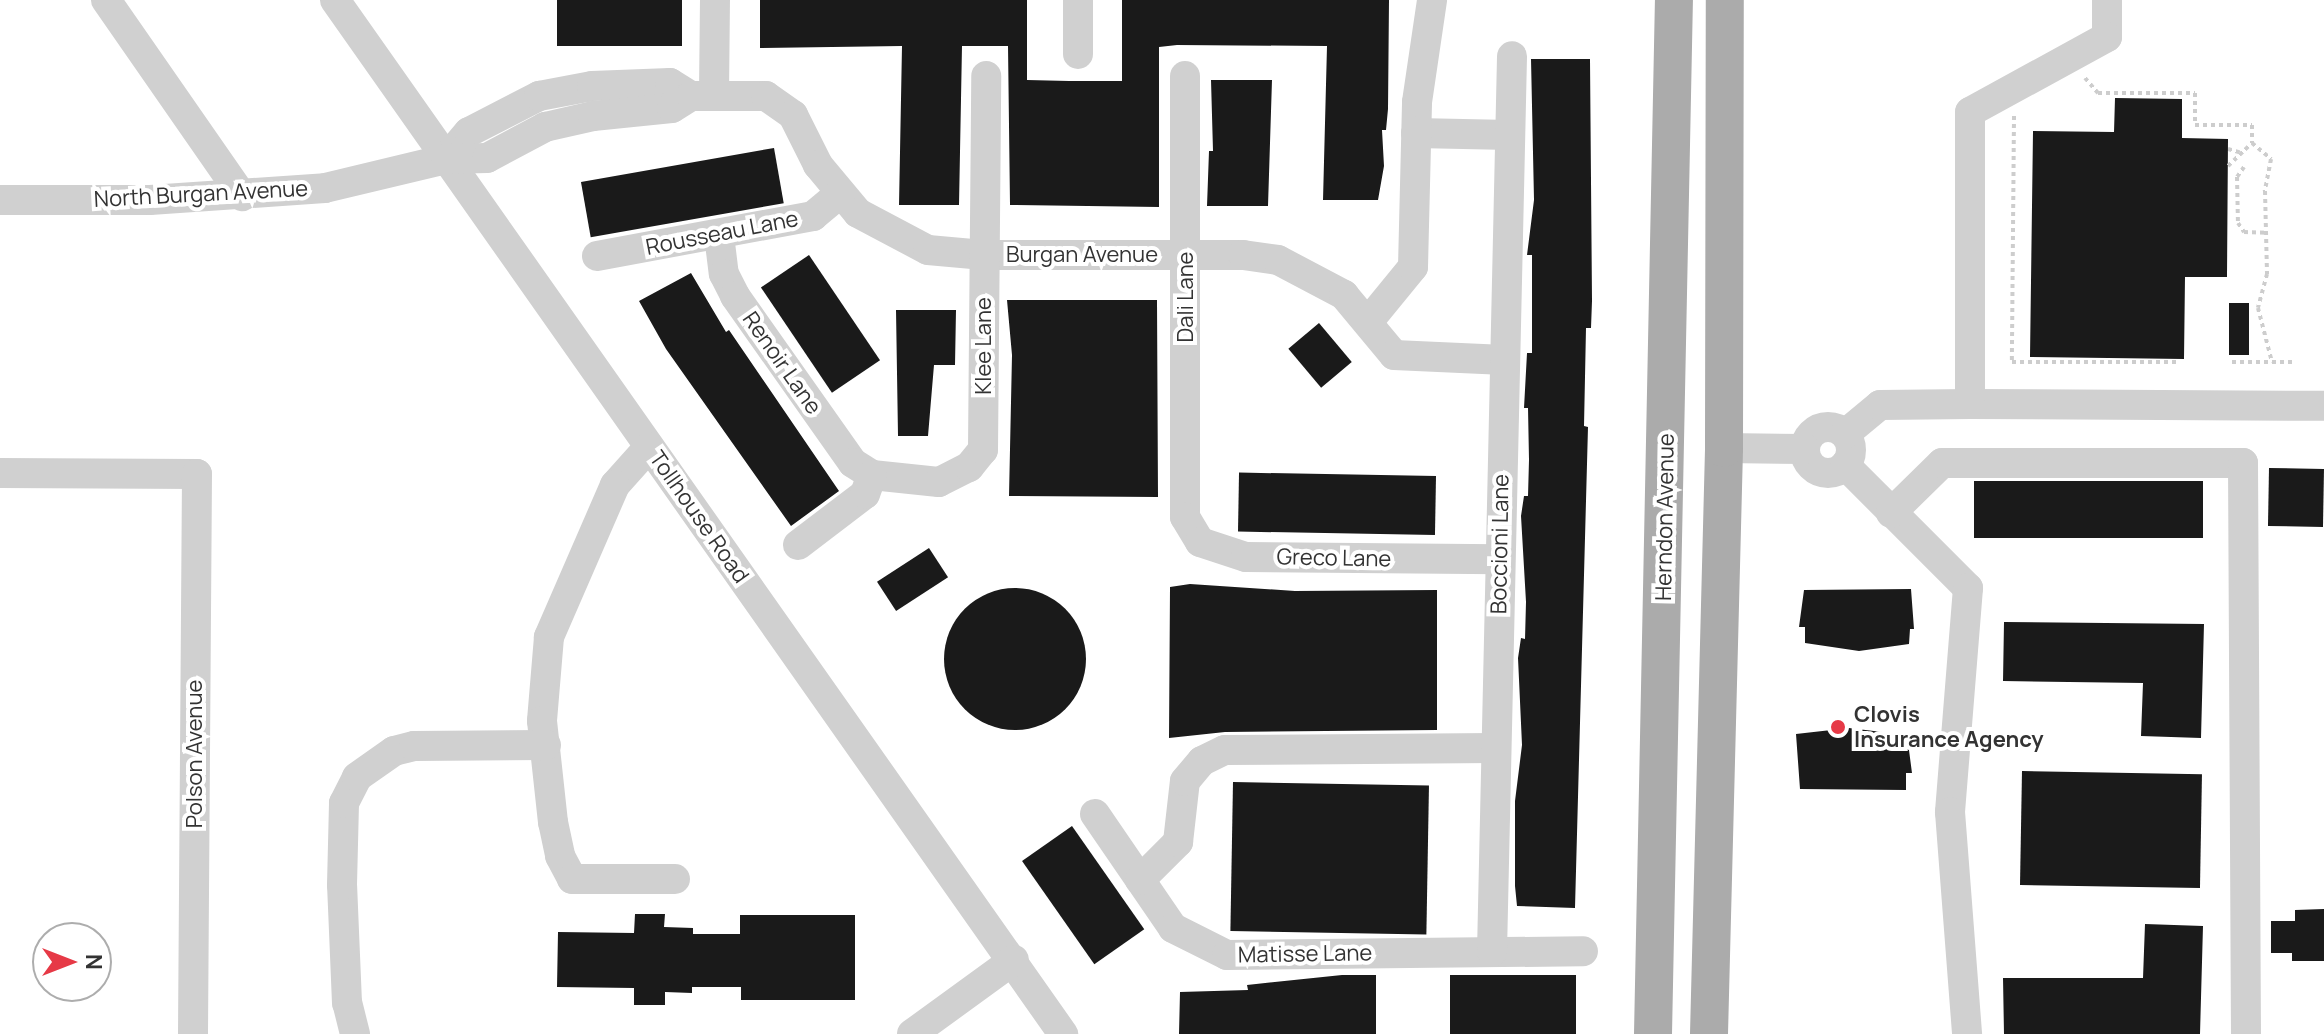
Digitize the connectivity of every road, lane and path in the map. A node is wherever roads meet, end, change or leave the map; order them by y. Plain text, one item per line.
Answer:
1 (106, 0) edge
2 (335, 0) edge
3 (715, 0) edge
4 (1078, 0) edge
5 (1432, 0) edge
6 (1674, 0) edge
7 (1703, 0) edge
8 (1725, 0) edge
9 (2107, 0) edge
10 (1078, 54) dead end
11 (1512, 56) dead end
12 (986, 76) dead end
13 (1185, 76) dead end
14 (2071, 84) dead end
15 (703, 95) junction
16 (2014, 109) dead end
17 (1416, 133) junction
18 (1510, 135) junction
19 (2252, 143) junction
20 (2228, 149) dead end
21 (2242, 153) junction
22 (446, 159) junction
23 (2228, 166) dead end
24 (2244, 167) dead end
25 (839, 194) junction
26 (242, 196) junction
27 (0, 200) edge
28 (2267, 233) junction
29 (719, 235) junction
30 (1186, 254) junction
31 (984, 255) junction
32 (597, 256) dead end
33 (1368, 322) junction
34 (1505, 360) junction
35 (2176, 362) dead end
36 (2232, 362) dead end
37 (2272, 362) junction
38 (2292, 362) dead end
39 (1725, 370) junction
40 (1970, 404) junction
41 (2324, 406) edge
42 (1845, 434) junction
43 (649, 447) junction
44 (1724, 448) junction
45 (1805, 449) junction
46 (1845, 465) junction
47 (0, 473) edge
48 (872, 475) junction
49 (1891, 513) junction
50 (1185, 517) joint
51 (798, 545) dead end
52 (1500, 559) junction
53 (546, 745) junction
54 (1495, 748) junction
55 (1095, 814) dead end
56 (675, 879) dead end
57 (1140, 880) junction
58 (1583, 951) dead end
59 (1492, 952) junction
60 (1014, 960) junction
61 (193, 1034) edge
62 (355, 1034) edge
63 (912, 1034) edge
64 (1063, 1034) edge
65 (1653, 1034) edge
66 (1709, 1034) edge
67 (1967, 1034) edge
68 (2246, 1034) edge

1 - 26 street
2 - 22 street, Tollhouse Road
3 - 15 street
4 - 10 street
5 - 17 street
6 - 65 main road, Herndon Avenue
7 - 39 main road
8 - 39 main road
9 - 40 street
11 - 18 street, Boccioni Lane
12 - 31 street, Klee Lane
13 - 30 street, Dali Lane
14 - 19 path
15 - 22 street, Burgan Avenue
15 - 25 street, Burgan Avenue
16 - 35 path
17 - 18 street
17 - 33 street
18 - 34 street, Boccioni Lane
19 - 21 path
19 - 28 path
20 - 21 path
21 - 23 path
22 - 26 street, North Burgan Avenue
22 - 43 street, Tollhouse Road
24 - 28 path
25 - 29 street, Rousseau Lane
25 - 31 street, Burgan Avenue
26 - 27 street, North Burgan Avenue
28 - 37 path
29 - 32 street, Rousseau Lane
29 - 48 street, Renoir Lane
30 - 31 street, Burgan Avenue
30 - 33 street, Burgan Avenue
30 - 50 street, Dali Lane
31 - 48 street, Klee Lane
33 - 34 street, Burgan Avenue
34 - 52 street, Boccioni Lane
36 - 37 path
37 - 38 path
39 - 44 main road
40 - 41 street
40 - 42 street
42 - 45 street
42 - 46 street
43 - 53 street
43 - 60 street, Tollhouse Road
44 - 45 street
44 - 66 main road
45 - 46 street
46 - 49 street
47 - 61 street, Polson Avenue
48 - 51 street
49 - 67 street
49 - 68 street
50 - 52 street, Greco Lane
52 - 54 street, Boccioni Lane
53 - 56 street
53 - 62 street
54 - 57 street
54 - 59 street, Boccioni Lane
55 - 57 street, Matisse Lane
57 - 59 street, Matisse Lane
58 - 59 street, Matisse Lane
60 - 63 street
60 - 64 street, Tollhouse Road

